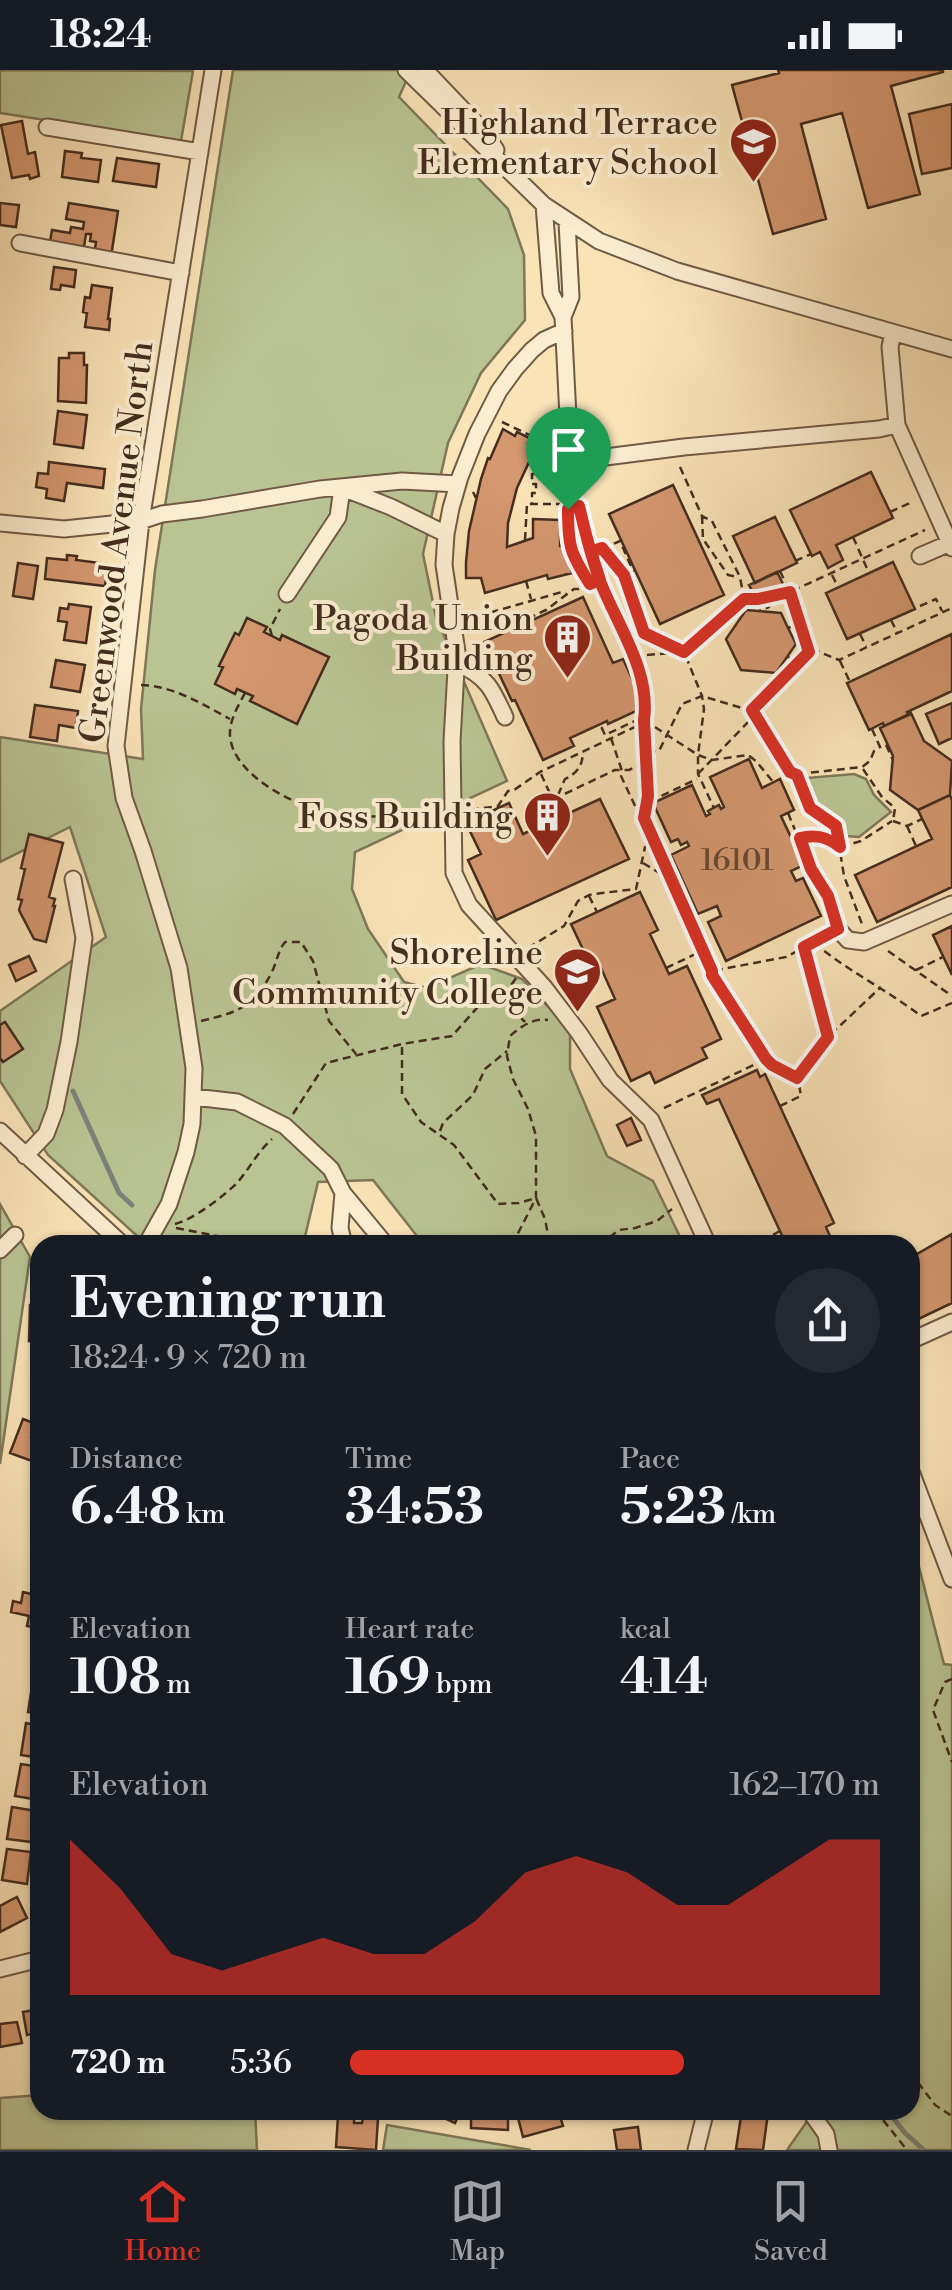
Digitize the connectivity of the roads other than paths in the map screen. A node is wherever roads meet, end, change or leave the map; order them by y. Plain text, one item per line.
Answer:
1 (213, 70) edge
2 (406, 70) edge
3 (425, 70) edge
4 (46, 127) dead end
5 (200, 152) junction
6 (518, 182) junction
7 (544, 205) junction
8 (567, 222) junction
9 (20, 243) dead end
10 (181, 273) junction
11 (564, 324) junction
12 (893, 333) junction
13 (952, 349) edge
14 (897, 425) junction
15 (458, 484) junction
16 (342, 488) junction
17 (142, 521) junction
18 (1, 527) edge
19 (446, 534) junction
20 (951, 546) edge
21 (920, 556) dead end
22 (288, 594) road end
23 (457, 662) junction
24 (505, 717) dead end
25 (73, 879) dead end
26 (828, 896) road end
27 (952, 904) edge
28 (194, 1096) junction
29 (0, 1131) edge
30 (25, 1156) junction
31 (344, 1193) junction
32 (15, 1235) dead end
33 (112, 1235) edge
34 (152, 1235) edge
35 (342, 1235) edge
36 (378, 1235) edge
37 (703, 1235) edge
38 (0, 1250) edge
39 (952, 1322) edge
40 (920, 1336) edge
41 (920, 1496) edge
42 (952, 1578) edge
43 (30, 1962) edge
44 (0, 1969) edge
45 (704, 2120) edge
46 (817, 2120) edge
47 (696, 2150) edge
48 (829, 2150) edge

1 - 5 street, Greenwood Avenue North
2 - 6 street
3 - 6 street
4 - 5 street
5 - 10 street, Greenwood Avenue North
6 - 7 street
7 - 8 street
7 - 11 street
8 - 11 street
8 - 12 street
9 - 10 street
10 - 17 street, Greenwood Avenue North
11 - 14 street
11 - 15 street
12 - 13 street
12 - 14 street
14 - 20 street
15 - 16 street
15 - 19 street
16 - 17 street
16 - 19 street
16 - 22 street
17 - 18 street
17 - 28 street, Greenwood Avenue North
19 - 23 street
20 - 21 street
23 - 24 street
23 - 37 street
25 - 30 street
26 - 27 street
28 - 31 street
28 - 34 street, Greenwood Avenue North
29 - 30 street
30 - 33 street
31 - 35 street
31 - 36 street
32 - 38 street
39 - 40 street
41 - 42 street
43 - 44 street
45 - 47 street
46 - 48 street

